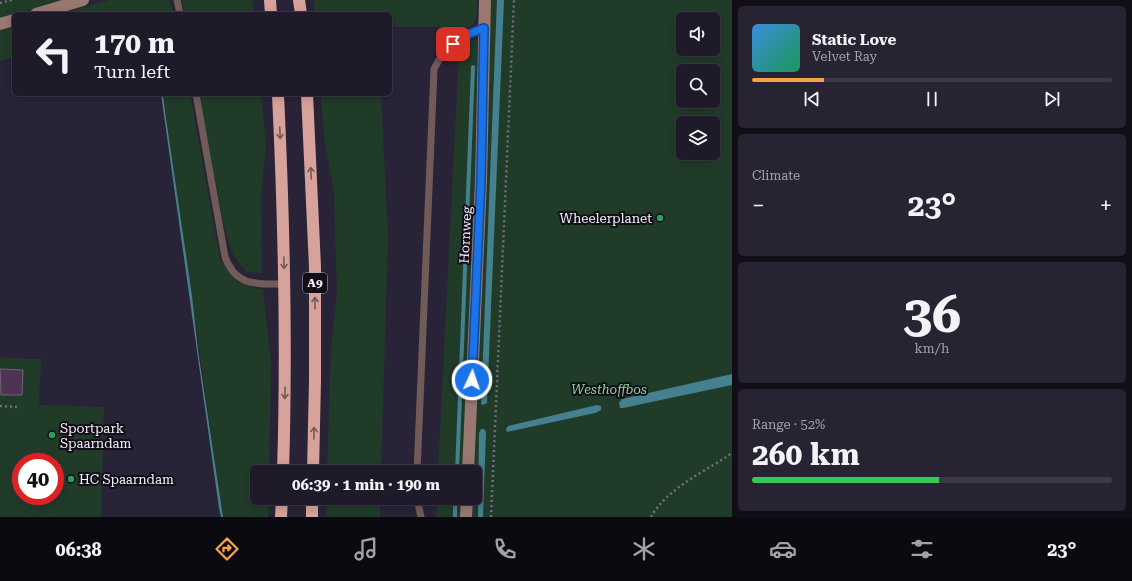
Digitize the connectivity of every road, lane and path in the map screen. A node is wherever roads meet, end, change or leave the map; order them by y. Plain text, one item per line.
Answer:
1 (12, 0) edge
2 (83, 0) edge
3 (177, 0) edge
4 (270, 0) edge
5 (300, 0) edge
6 (484, 0) edge
7 (514, 0) edge
8 (0, 3) edge
9 (43, 12) edge
10 (180, 12) edge
11 (271, 12) edge
12 (301, 12) edge
13 (12, 21) edge
14 (0, 24) edge
15 (484, 28) junction
16 (196, 96) edge
17 (278, 96) edge
18 (307, 96) edge
19 (284, 284) junction
20 (0, 406) edge
21 (17, 407) dead end
22 (732, 454) edge
23 (283, 465) edge
24 (313, 465) edge
25 (417, 465) edge
26 (468, 465) edge
27 (282, 505) edge
28 (312, 505) edge
29 (418, 505) edge
30 (467, 505) edge
31 (281, 517) edge
32 (312, 517) edge
33 (421, 517) edge
34 (466, 517) edge
35 (491, 517) edge
36 (651, 517) edge

1 - 8 path
2 - 9 street
3 - 10 lane
4 - 11 highway
5 - 12 highway
6 - 15 street, Hornweg
7 - 35 path
13 - 14 street
15 - 25 lane
15 - 26 street, Hornweg
16 - 19 lane
17 -> 19 highway, A9
24 -> 18 highway, A9
19 -> 23 highway, A9
20 - 21 path
22 - 36 path
27 - 31 highway
28 - 32 highway
29 - 33 lane
30 - 34 street

